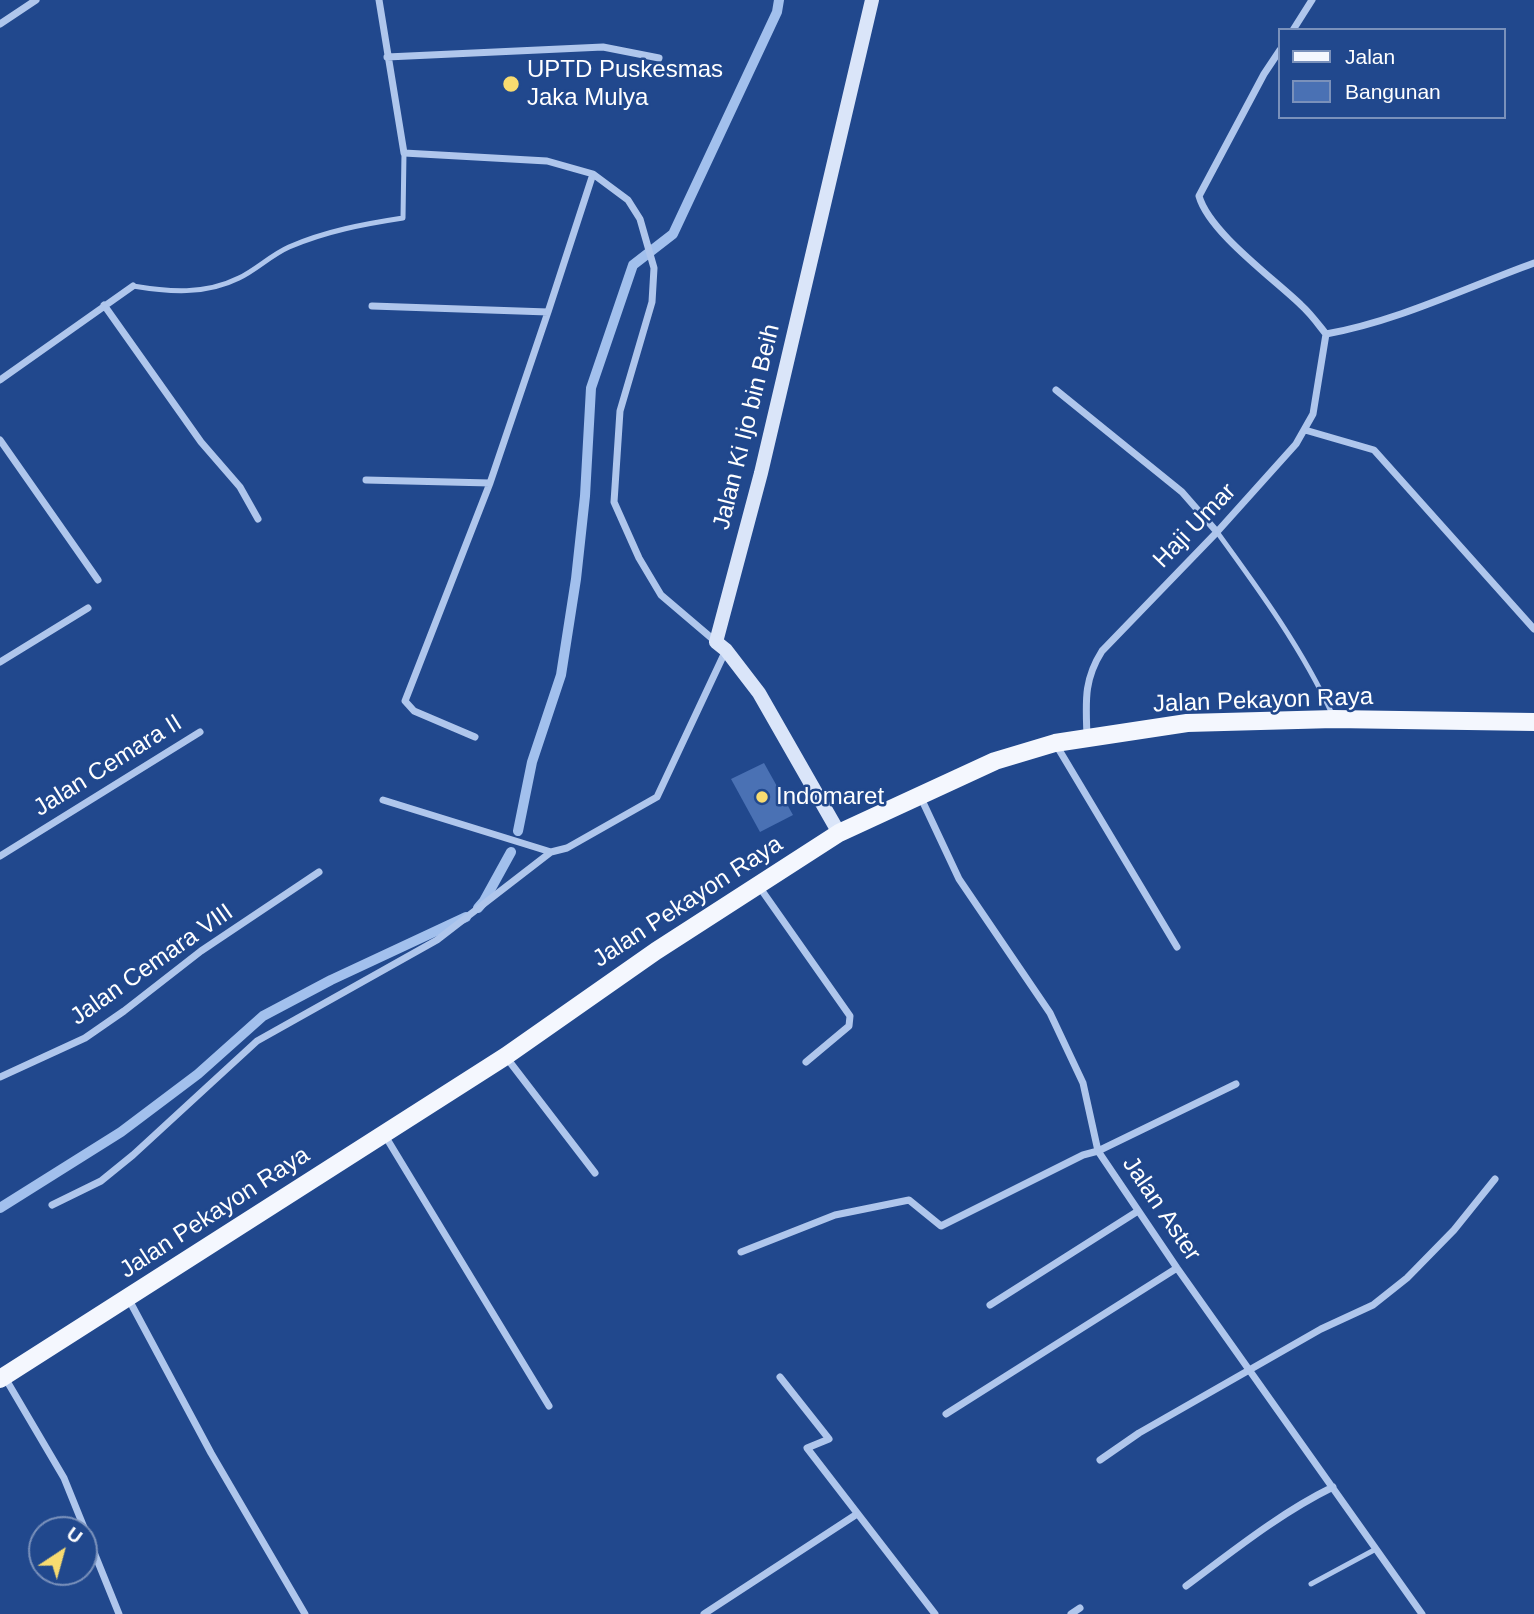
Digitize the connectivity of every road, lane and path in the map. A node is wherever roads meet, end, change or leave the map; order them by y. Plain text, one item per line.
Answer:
1 (36, 0) edge
2 (379, 0) edge
3 (872, 0) edge
4 (1312, 0) edge
5 (0, 24) edge
6 (1294, 28) edge
7 (1278, 53) edge
8 (387, 57) junction
9 (659, 58) dead end
10 (404, 153) junction
11 (593, 174) junction
12 (1534, 263) edge
13 (133, 286) joint
14 (104, 305) junction
15 (372, 306) dead end
16 (548, 312) junction
17 (1326, 334) junction
18 (0, 380) edge
19 (1056, 390) dead end
20 (1306, 430) junction
21 (0, 440) edge
22 (366, 480) dead end
23 (490, 483) junction
24 (258, 519) dead end
25 (1217, 532) junction
26 (98, 580) dead end
27 (89, 608) dead end
28 (1534, 629) edge
29 (721, 646) junction
30 (0, 662) edge
31 (1334, 719) junction
32 (1534, 722) edge
33 (200, 732) dead end
34 (475, 737) dead end
35 (1087, 737) junction
36 (1055, 743) junction
37 (921, 797) junction
38 (383, 800) dead end
39 (839, 832) junction
40 (551, 852) junction
41 (0, 856) edge
42 (319, 872) dead end
43 (758, 885) junction
44 (1177, 947) dead end
45 (506, 1056) junction
46 (806, 1062) dead end
47 (0, 1077) edge
48 (1236, 1084) dead end
49 (384, 1134) junction
50 (1098, 1151) junction
51 (595, 1173) dead end
52 (1495, 1179) dead end
53 (52, 1205) dead end
54 (1138, 1211) junction
55 (741, 1252) dead end
56 (1177, 1268) junction
57 (128, 1297) junction
58 (990, 1305) dead end
59 (1250, 1371) junction
60 (2, 1377) edge
61 (780, 1377) dead end
62 (549, 1406) dead end
63 (946, 1414) dead end
64 (1100, 1460) dead end
65 (1333, 1487) junction
66 (857, 1514) junction
67 (1376, 1549) junction
68 (1311, 1584) dead end
69 (1186, 1586) dead end
70 (1080, 1608) dead end
71 (119, 1614) edge
72 (305, 1614) edge
73 (704, 1614) edge
74 (935, 1614) edge
75 (1071, 1614) edge
76 (1422, 1614) edge

1 - 5 street
2 - 8 street
3 - 29 street, Jalan Ki Ijo bin Beih
4 - 6 street
7 - 17 street
8 - 9 street
8 - 10 street
10 - 11 street
10 - 13 lane
11 - 16 street
11 - 29 street
12 - 17 street
13 - 14 street
14 - 18 street
14 - 24 street
15 - 16 street
16 - 23 street
17 - 20 street, Haji Umar
19 - 25 street
20 - 25 street, Haji Umar
20 - 28 street
21 - 26 street
22 - 23 street
23 - 34 street
25 - 31 lane
25 - 35 street, Haji Umar
27 - 30 street
29 - 39 street
29 - 40 street
31 - 32 main road, Jalan Pekayon Raya
31 - 35 main road, Jalan Pekayon Raya
33 - 41 street, Jalan Cemara II
35 - 36 main road, Jalan Pekayon Raya
36 - 37 main road, Jalan Pekayon Raya
36 - 44 street
37 - 39 main road, Jalan Pekayon Raya
37 - 50 street, Jalan Aster
38 - 40 street
39 - 43 main road, Jalan Pekayon Raya
40 - 53 street
42 - 47 street, Jalan Cemara VIII
43 - 45 main road, Jalan Pekayon Raya
43 - 46 street
45 - 49 main road, Jalan Pekayon Raya
45 - 51 street
48 - 50 street
49 - 57 main road, Jalan Pekayon Raya
49 - 62 street
50 - 54 street, Jalan Aster
50 - 55 street
52 - 59 street
54 - 56 street, Jalan Aster
54 - 58 street
56 - 59 street, Jalan Aster
56 - 63 street
57 - 60 main road, Jalan Pekayon Raya
57 - 72 street
59 - 64 street
59 - 65 street, Jalan Aster
60 - 71 street
61 - 66 street
65 - 67 street, Jalan Aster
65 - 69 street
66 - 73 street
66 - 74 street
67 - 68 lane
67 - 76 street, Jalan Aster
70 - 75 street

